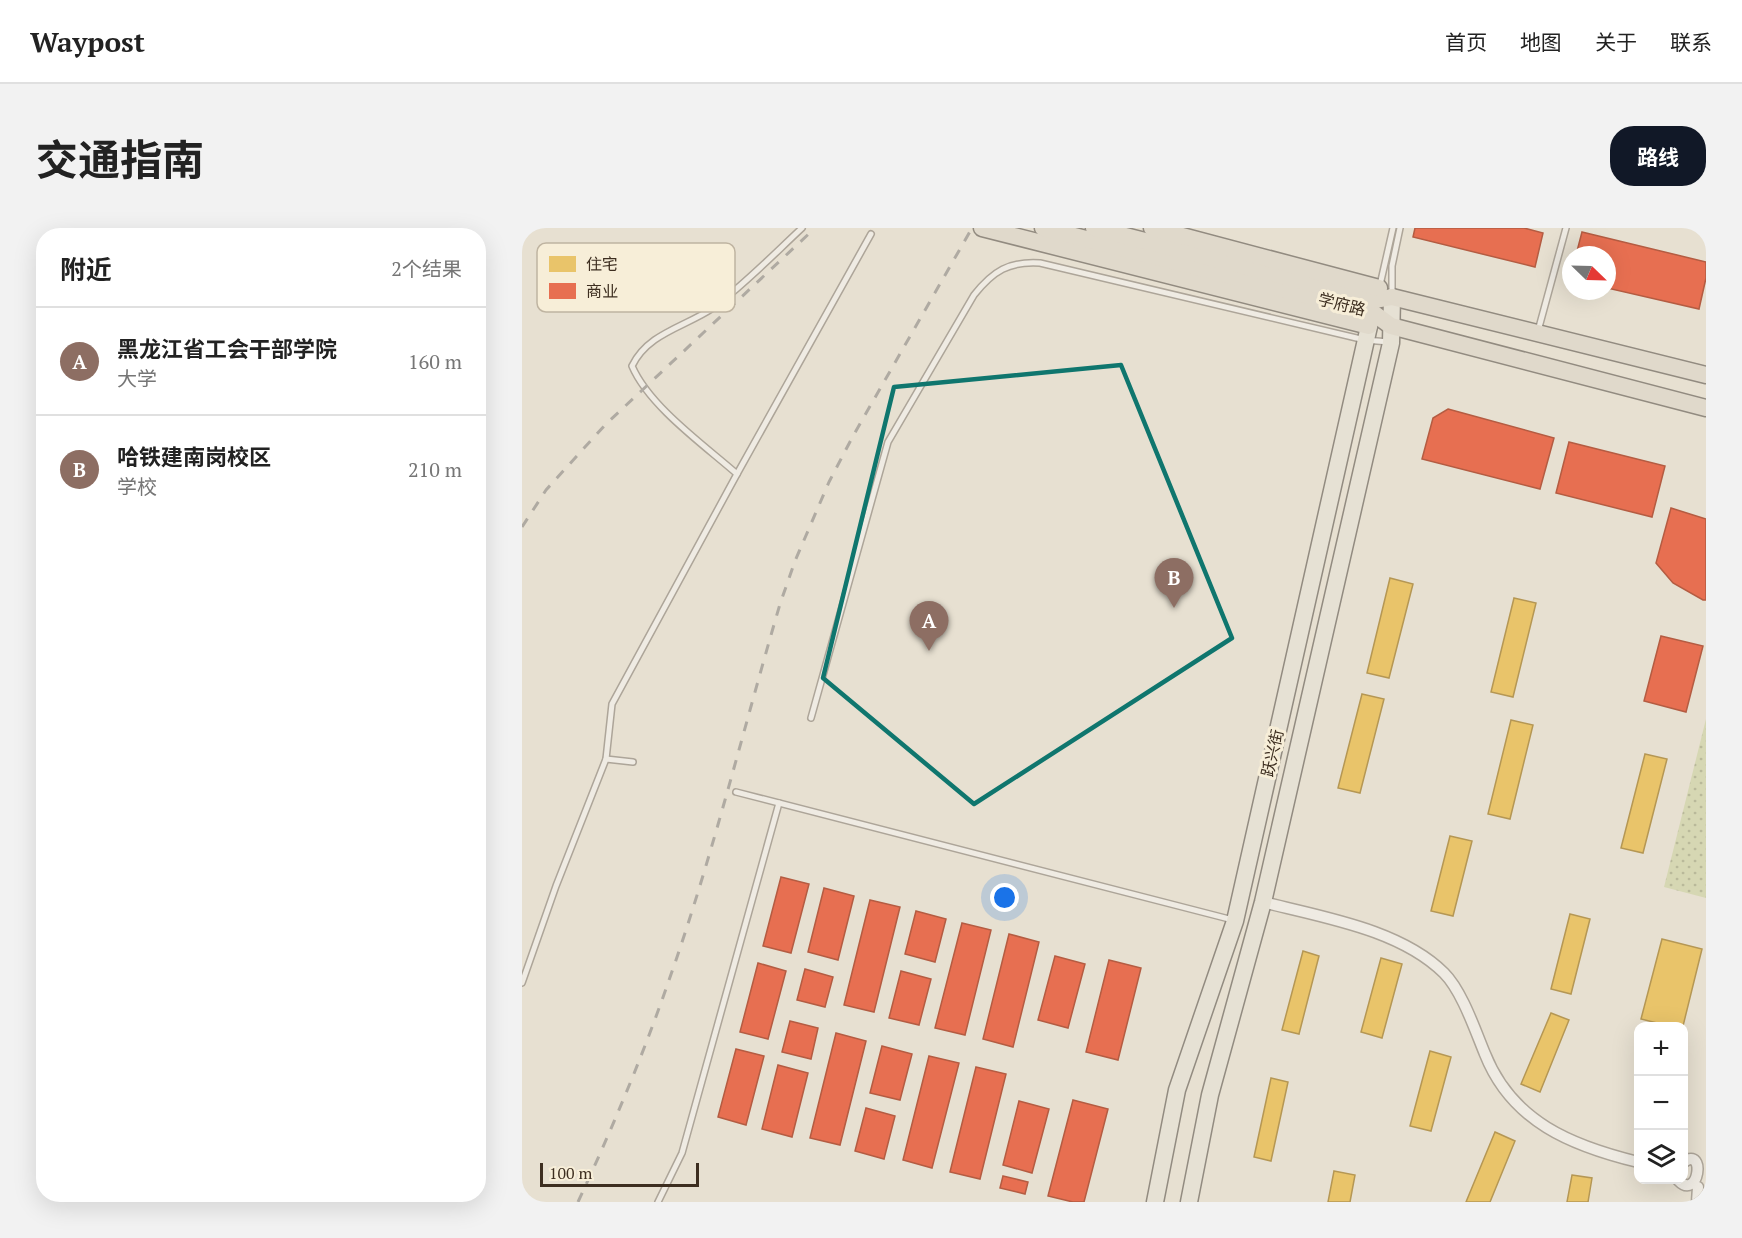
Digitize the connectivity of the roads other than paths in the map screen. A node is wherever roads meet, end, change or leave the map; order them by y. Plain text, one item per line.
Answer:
1 (802, 228) edge
2 (981, 228) edge
3 (1043, 228) edge
4 (1094, 228) edge
5 (1152, 228) edge
6 (1393, 228) edge
7 (1400, 228) edge
8 (1566, 228) edge
9 (871, 234) dead end
10 (735, 291) edge
11 (1376, 310) junction
12 (706, 312) edge
13 (1538, 332) junction
14 (1391, 334) junction
15 (1706, 375) edge
16 (1706, 408) edge
17 (737, 474) junction
18 (811, 718) dead end
19 (606, 759) junction
20 (633, 762) dead end
21 (736, 792) dead end
22 (779, 803) junction
23 (1263, 902) junction
24 (1235, 921) junction
25 (522, 983) edge
26 (1703, 1160) edge
27 (1634, 1161) edge
28 (1688, 1161) edge
29 (1682, 1184) edge
30 (1698, 1187) junction
31 (658, 1202) edge
32 (1155, 1202) edge
33 (1189, 1202) edge
34 (1697, 1202) edge

1 - 10 lane
2 - 11 highway
3 - 11 highway, 学府路
4 - 11 highway, 学府路
5 - 11 highway
6 - 11 lane
7 - 11 lane
8 - 13 lane
9 - 17 lane
11 - 13 highway, 学府路
11 - 14 highway, 学府路
11 - 14 main road, 跃兴街
11 - 14 lane
11 - 18 lane
11 - 24 main road, 跃兴街
12 - 17 lane
13 - 15 highway, 学府路
14 - 16 highway, 学府路
14 - 23 main road, 跃兴街
17 - 19 lane
19 - 20 lane
19 - 25 lane
21 - 22 lane
22 - 24 lane
22 - 31 lane
23 - 27 street
23 - 33 main road, 跃兴街
24 - 32 main road, 跃兴街
26 - 28 street
26 - 30 street
29 - 30 street
30 - 34 street

